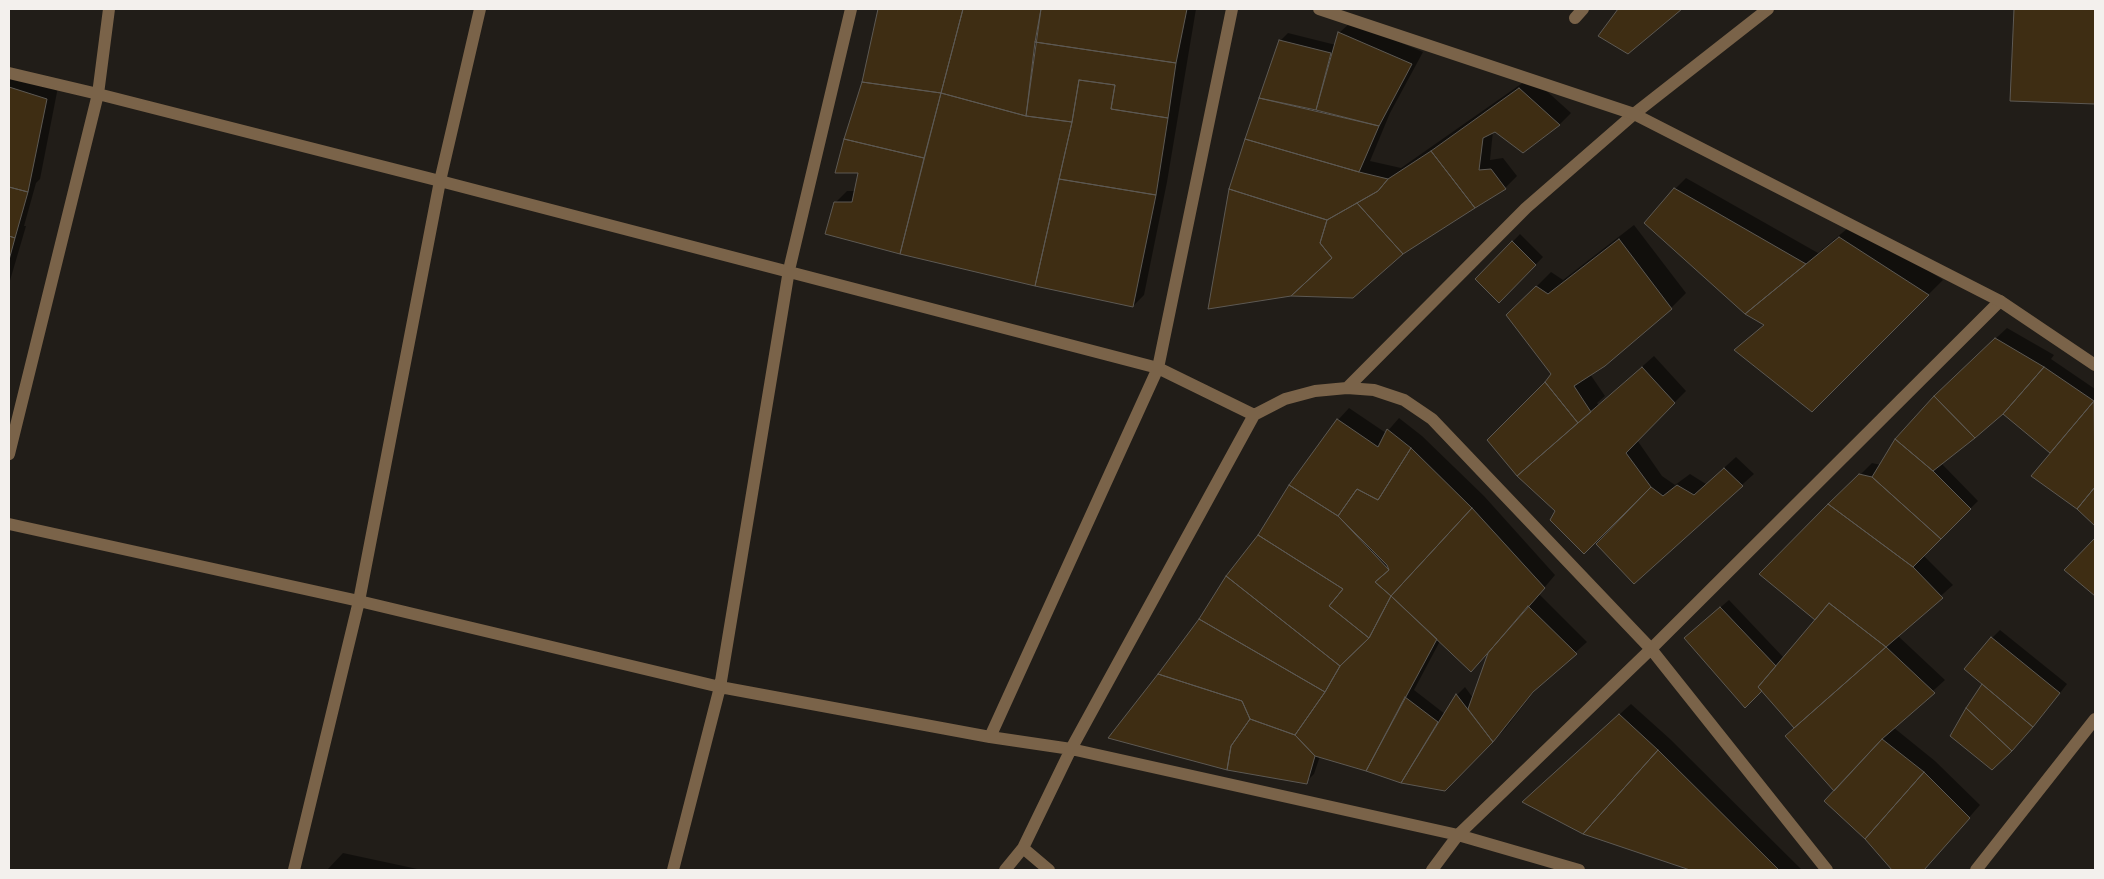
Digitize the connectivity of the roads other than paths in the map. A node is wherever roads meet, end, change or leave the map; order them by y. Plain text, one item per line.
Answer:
1 (109, 9) edge
2 (480, 9) edge
3 (851, 9) edge
4 (1232, 9) edge
5 (1319, 9) edge
6 (1768, 9) edge
7 (9, 73) edge
8 (98, 94) junction
9 (1634, 114) junction
10 (440, 181) junction
11 (789, 270) junction
12 (2000, 301) junction
13 (2095, 365) edge
14 (1158, 368) junction
15 (1347, 388) junction
16 (1254, 415) junction
17 (9, 454) edge
18 (9, 524) edge
19 (359, 601) junction
20 (1650, 649) junction
21 (720, 686) junction
22 (2095, 719) edge
23 (990, 737) junction
24 (1071, 749) junction
25 (1458, 835) junction
26 (1023, 848) junction
27 (294, 870) edge
28 (673, 870) edge
29 (1005, 870) edge
30 (1049, 870) edge
31 (1432, 870) edge
32 (1579, 870) edge
33 (1827, 870) edge
34 (1976, 870) edge

1 - 8 street
2 - 10 street
3 - 11 street
4 - 14 street
5 - 9 street
6 - 9 street
7 - 8 street
8 - 10 street
8 - 17 street
9 - 12 street
9 - 15 street
10 - 11 street
10 - 19 street
11 - 14 street
11 - 21 street
12 - 13 street
12 - 20 street
14 - 16 street
14 - 23 street
15 - 16 street
15 - 20 street
16 - 24 street
18 - 19 street
19 - 21 street
19 - 27 street
20 - 25 street
20 - 33 street
21 - 23 street
21 - 28 street
22 - 34 street
23 - 24 street
24 - 25 street
24 - 26 street
25 - 31 street
25 - 32 street
26 - 29 street
26 - 30 street

